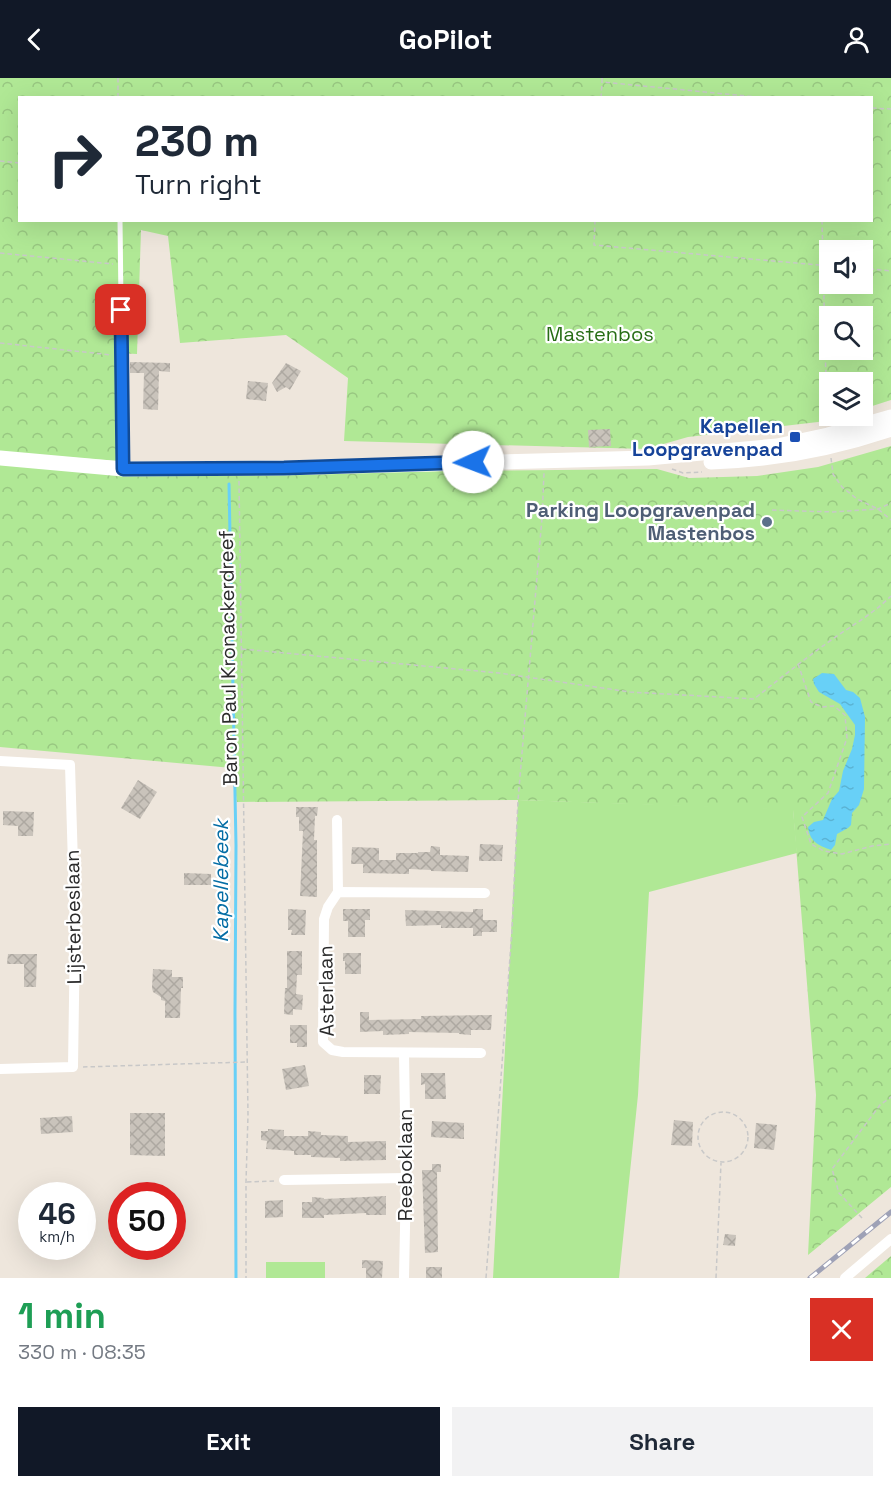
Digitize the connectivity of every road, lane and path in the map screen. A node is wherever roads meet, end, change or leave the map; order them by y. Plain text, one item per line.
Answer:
1 (118, 78) edge
2 (602, 78) edge
3 (602, 82) junction
4 (118, 96) edge
5 (601, 96) edge
6 (746, 96) edge
7 (873, 108) edge
8 (891, 109) edge
9 (0, 161) edge
10 (18, 163) edge
11 (120, 222) edge
12 (595, 222) edge
13 (822, 222) edge
14 (822, 240) edge
15 (0, 253) edge
16 (120, 265) junction
17 (819, 265) edge
18 (873, 269) edge
19 (891, 271) edge
20 (823, 294) edge
21 (0, 343) edge
22 (122, 356) junction
23 (891, 417) edge
24 (891, 429) edge
25 (828, 441) junction
26 (0, 458) edge
27 (544, 460) junction
28 (123, 469) junction
29 (239, 469) junction
30 (891, 503) edge
31 (878, 509) junction
32 (772, 510) dead end
33 (891, 520) edge
34 (891, 596) edge
35 (241, 649) junction
36 (798, 663) junction
37 (529, 677) junction
38 (0, 761) edge
39 (337, 820) dead end
40 (891, 844) edge
41 (338, 892) junction
42 (485, 893) dead end
43 (405, 1053) junction
44 (481, 1053) dead end
45 (247, 1062) junction
46 (73, 1067) junction
47 (0, 1069) edge
48 (891, 1097) edge
49 (721, 1162) junction
50 (406, 1178) junction
51 (284, 1180) joint
52 (246, 1182) junction
53 (862, 1218) dead end
54 (891, 1239) edge
55 (246, 1278) edge
56 (404, 1278) edge
57 (486, 1278) edge
58 (716, 1278) edge
59 (844, 1278) edge

1 - 4 path
2 - 3 path
3 - 5 path
3 - 6 path
7 - 8 path
9 - 10 path
11 - 16 lane
12 - 17 path
13 - 14 path
15 - 16 path
16 - 22 lane
18 - 19 path
20 - 25 path
21 - 22 path
22 - 28 lane
23 - 25 main road
24 - 25 main road
25 - 27 main road
25 - 31 path
26 - 28 main road
27 - 29 main road
27 - 37 path
28 - 29 main road
29 - 35 path, Baron Paul Kronackerdreef
30 - 31 path
31 - 32 path
31 - 33 path
34 - 36 path
35 - 37 path
35 - 45 path, Baron Paul Kronackerdreef
36 - 37 path
36 - 40 path
37 - 57 path
38 - 46 street, Lijsterbeslaan
39 - 41 street, Asterlaan
41 - 42 street
41 - 43 street, Asterlaan
43 - 44 street, Asterlaan
43 - 50 street, Reeboklaan
45 - 46 path
45 - 52 path, Baron Paul Kronackerdreef
46 - 47 street
48 - 53 path
49 - 49 path
49 - 58 path
50 - 51 street
50 - 56 street, Reeboklaan
51 - 52 path
52 - 55 path, Baron Paul Kronackerdreef
54 - 59 street

